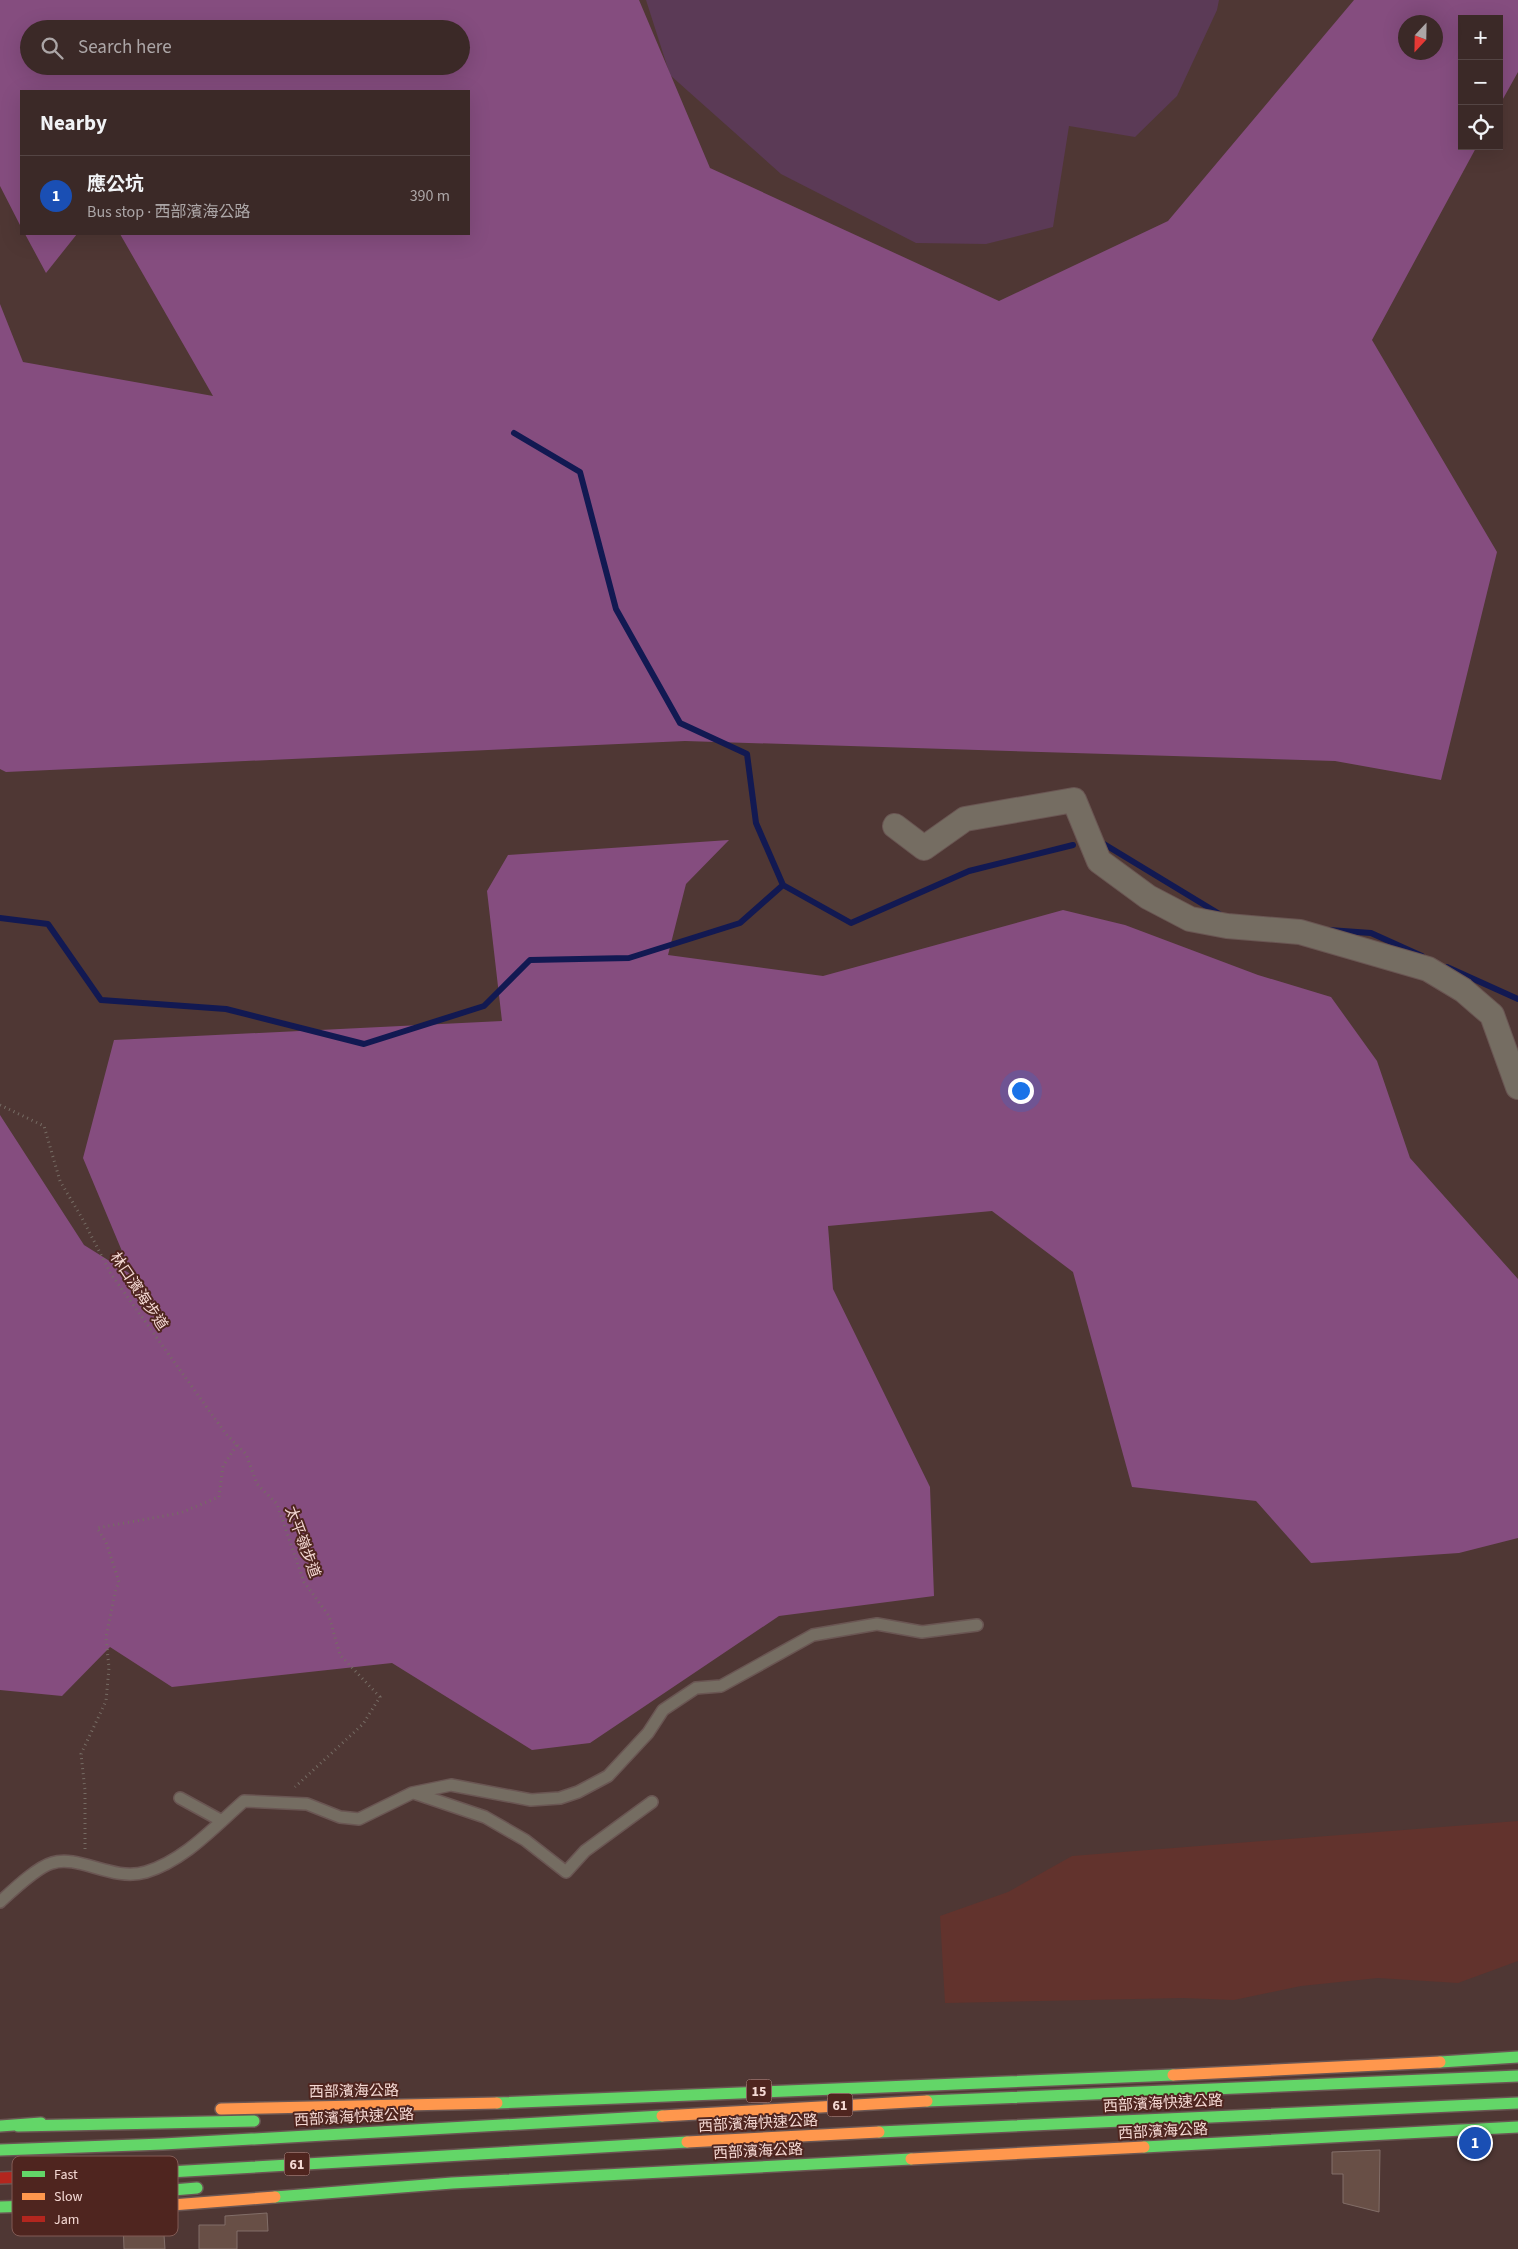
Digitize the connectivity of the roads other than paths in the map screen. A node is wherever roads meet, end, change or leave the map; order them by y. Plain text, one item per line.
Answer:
1 (894, 826) dead end
2 (1518, 1087) edge
3 (977, 1625) dead end
4 (412, 1793) junction
5 (180, 1798) dead end
6 (652, 1802) dead end
7 (222, 1821) junction
8 (0, 1902) edge
9 (1518, 2057) edge
10 (1518, 2076) edge
11 (1518, 2103) edge
12 (210, 2109) dead end
13 (112, 2112) dead end
14 (264, 2121) dead end
15 (330, 2123) dead end
16 (0, 2126) edge
17 (18, 2126) junction
18 (1518, 2127) edge
19 (433, 2128) junction
20 (1438, 2131) junction
21 (1518, 2136) edge
22 (0, 2150) edge
23 (432, 2156) junction
24 (178, 2171) edge
25 (331, 2174) dead end
26 (210, 2187) dead end
27 (178, 2190) edge
28 (178, 2205) edge

1 - 2 street
3 - 4 lane
4 - 6 lane
4 - 7 lane
5 - 7 lane
7 - 8 lane
9 - 12 main road, 西部濱海公路 / 15
10 - 19 main road, 西部濱海快速公路 / 61
11 - 23 main road, 西部濱海快速公路 / 61
13 - 17 main road
14 - 17 main road
15 - 19 main road
16 - 17 main road
18 - 20 main road, 西部濱海公路
19 - 22 main road, 西部濱海快速公路 / 61
20 - 21 lane
20 - 28 main road, 西部濱海公路
23 - 24 main road, 西部濱海快速公路 / 61
23 - 25 main road
26 - 27 main road

